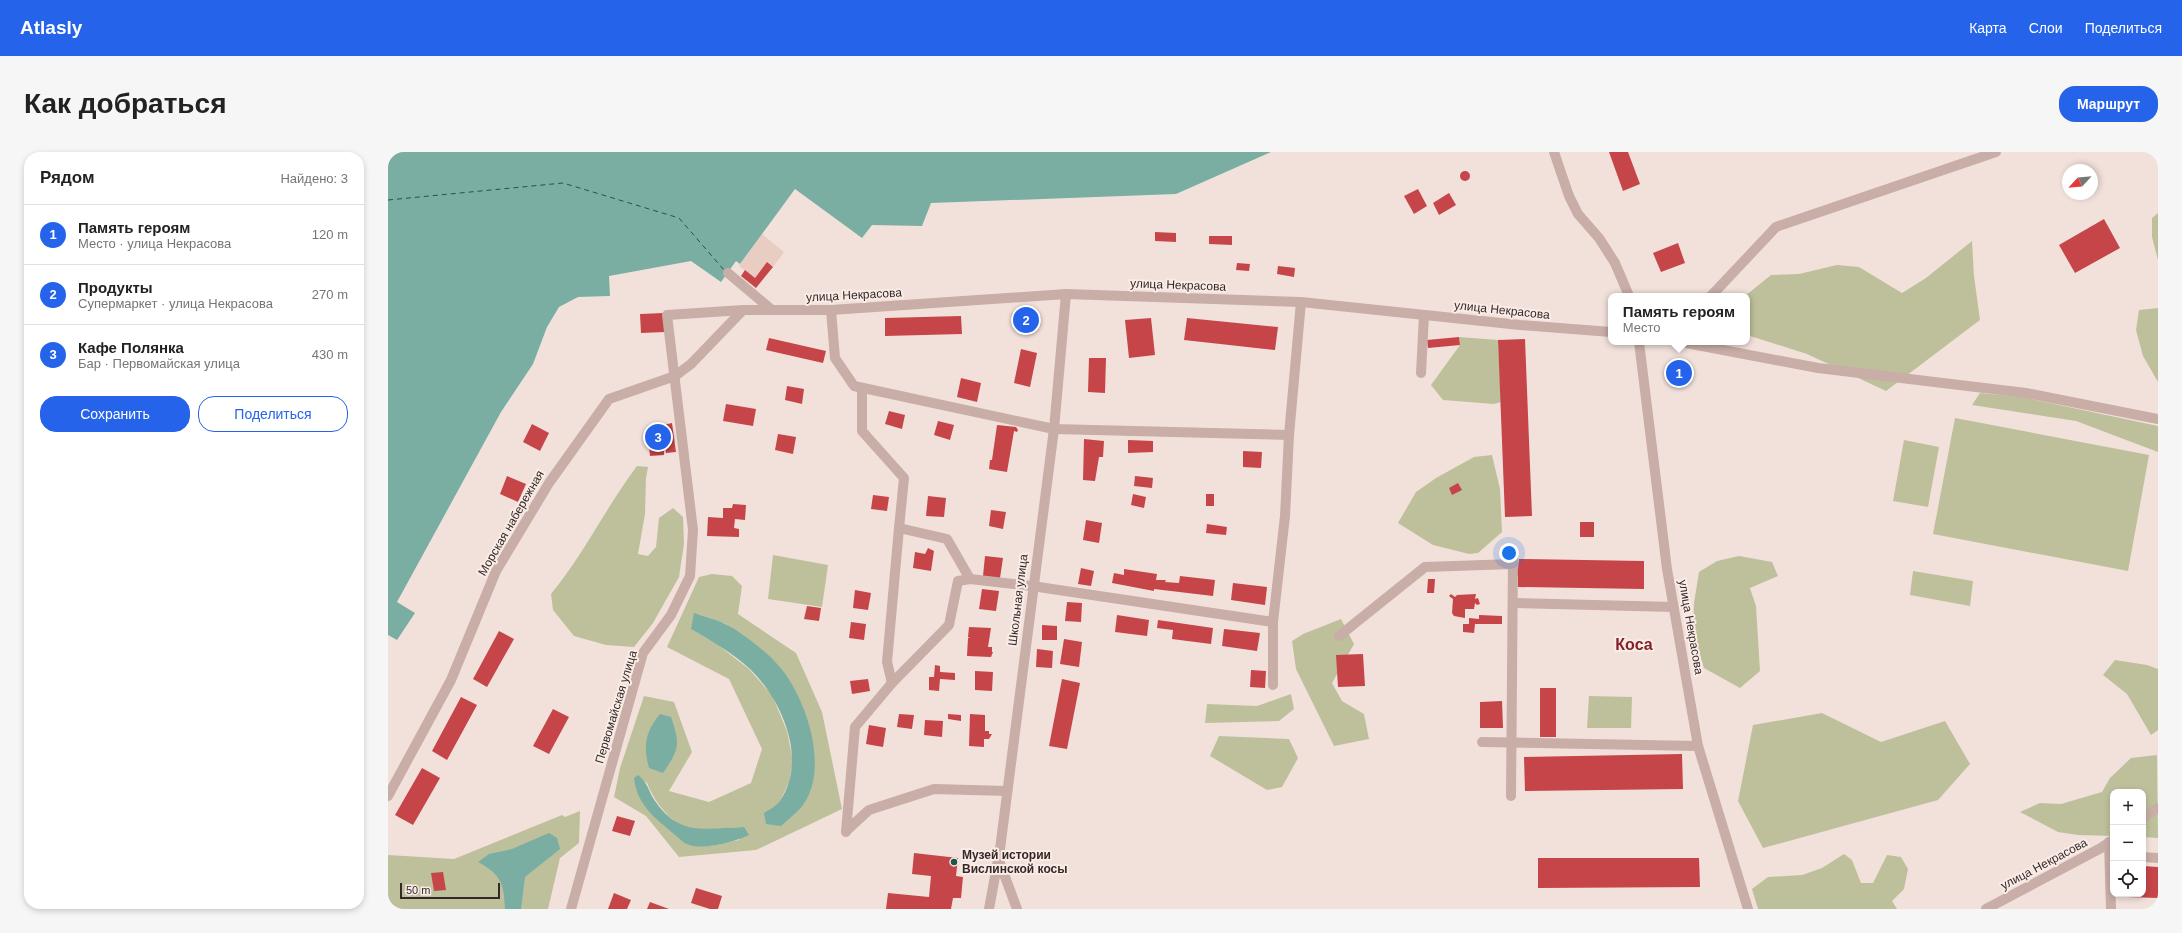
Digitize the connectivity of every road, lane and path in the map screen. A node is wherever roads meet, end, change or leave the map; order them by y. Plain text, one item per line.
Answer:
1 (1554, 152) edge
2 (1996, 152) edge
3 (728, 273) dead end
4 (1628, 293) edge
5 (1714, 293) edge
6 (1066, 294) junction
7 (1301, 302) junction
8 (744, 310) junction
9 (772, 310) junction
10 (831, 310) junction
11 (1424, 315) junction
12 (1608, 332) edge
13 (1639, 345) edge
14 (1697, 345) edge
15 (1421, 373) dead end
16 (675, 376) junction
17 (862, 388) junction
18 (2158, 420) edge
19 (1054, 429) junction
20 (1289, 435) junction
21 (898, 528) junction
22 (970, 579) junction
23 (1032, 586) junction
24 (1513, 603) junction
25 (1674, 607) junction
26 (1273, 622) junction
27 (1340, 636) dead end
28 (892, 683) junction
29 (1273, 685) dead end
30 (1482, 742) dead end
31 (1511, 743) junction
32 (1698, 746) junction
33 (1007, 791) junction
34 (388, 796) edge
35 (1511, 796) dead end
36 (2158, 808) edge
37 (2146, 816) edge
38 (2110, 842) edge
39 (2146, 857) edge
40 (998, 858) junction
41 (2158, 858) edge
42 (2111, 861) edge
43 (571, 909) edge
44 (989, 909) edge
45 (1017, 909) edge
46 (1748, 909) edge
47 (1986, 909) edge
48 (2111, 909) edge

1 - 4 street
2 - 5 street
3 - 9 street
6 - 7 street, улица Некрасова
6 - 10 street, улица Некрасова
6 - 19 street, Школьная улица
7 - 11 street, улица Некрасова
7 - 20 street
8 - 9 street, улица Некрасова
8 - 16 street, Морская набережная
8 - 16 street, Первомайская улица
9 - 10 street, улица Некрасова
10 - 17 street
11 - 12 street, улица Некрасова
11 - 15 street
13 - 25 street, улица Некрасова
14 - 18 street
16 - 34 street, Морская набережная
16 - 43 street, Первомайская улица
17 - 19 street
17 - 21 street
19 - 20 street
19 - 23 street, Школьная улица
20 - 26 street
21 - 22 street
21 - 28 street
22 - 23 street
22 - 28 street
23 - 26 street
23 - 33 street, Школьная улица
24 - 25 street
24 - 27 street
24 - 31 street
25 - 32 street, улица Некрасова
26 - 29 street
28 - 33 street
30 - 31 street
31 - 32 street
31 - 35 street
32 - 46 street, улица Некрасова
33 - 40 street, Школьная улица
36 - 37 street
38 - 47 street, улица Некрасова
39 - 41 street
40 - 44 street, Школьная улица
40 - 45 street
42 - 48 street

